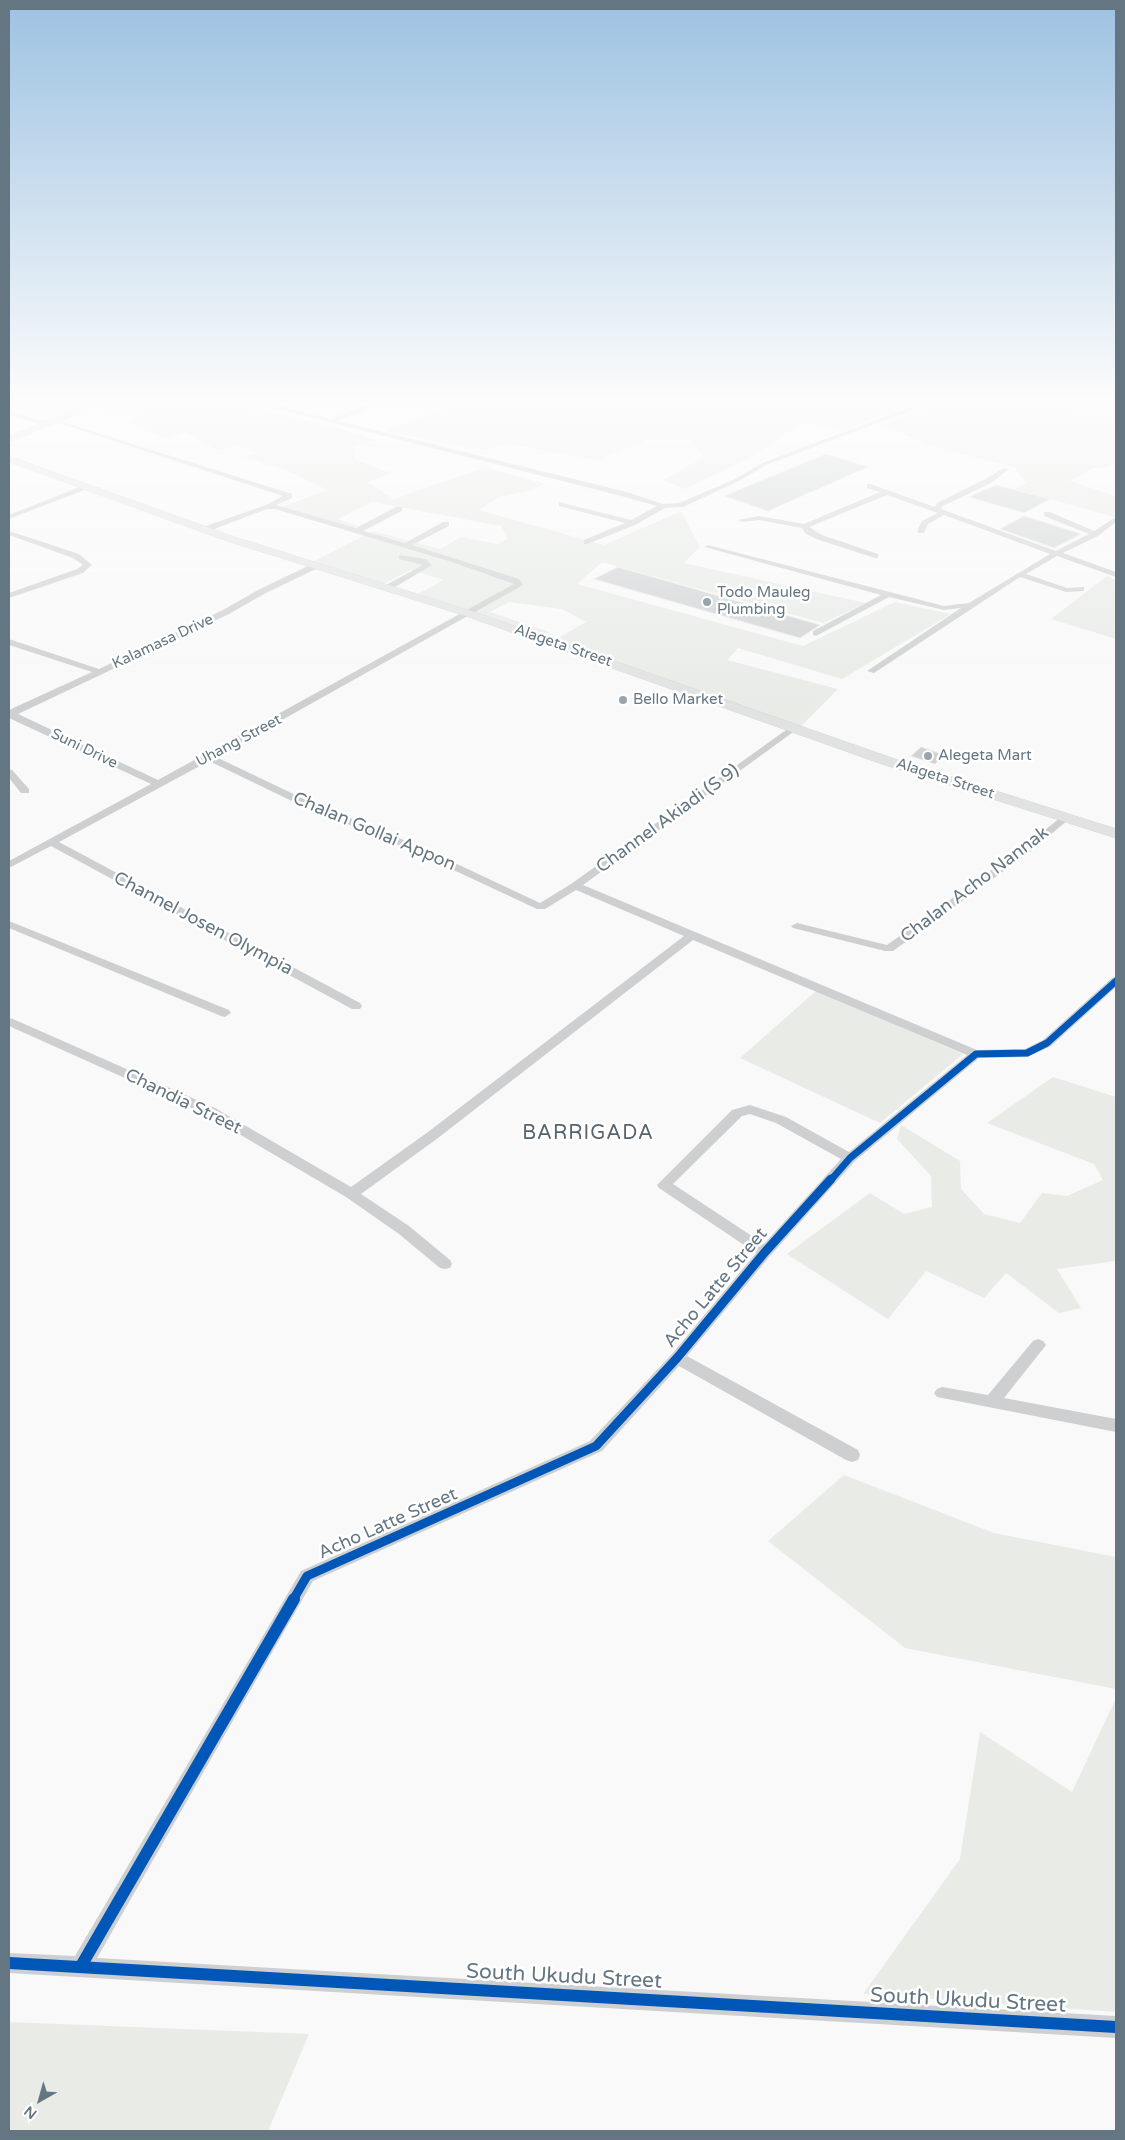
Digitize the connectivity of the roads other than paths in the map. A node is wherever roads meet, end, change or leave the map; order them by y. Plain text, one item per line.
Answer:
1 (49, 502) edge
2 (130, 502) edge
3 (277, 502) edge
4 (647, 502) edge
5 (687, 502) edge
6 (863, 502) edge
7 (917, 502) edge
8 (946, 502) edge
9 (562, 504) dead end
10 (663, 506) junction
11 (266, 507) junction
12 (399, 508) dead end
13 (941, 510) junction
14 (1047, 514) dead end
15 (9, 517) edge
16 (1116, 519) edge
17 (742, 520) dead end
18 (632, 523) junction
19 (446, 524) dead end
20 (805, 526) junction
21 (206, 529) junction
22 (357, 531) junction
23 (921, 531) dead end
24 (9, 533) edge
25 (1095, 534) junction
26 (587, 542) dead end
27 (406, 545) junction
28 (708, 547) dead end
29 (1059, 554) junction
30 (875, 556) dead end
31 (402, 557) dead end
32 (315, 566) junction
33 (1019, 574) junction
34 (1116, 575) edge
35 (387, 588) junction
36 (1081, 589) dead end
37 (888, 594) junction
38 (9, 596) edge
39 (971, 604) junction
40 (467, 613) junction
41 (816, 633) dead end
42 (9, 642) edge
43 (871, 671) dead end
44 (99, 672) junction
45 (9, 714) edge
46 (793, 728) junction
47 (209, 757) junction
48 (9, 772) edge
49 (158, 784) junction
50 (25, 792) dead end
51 (1065, 817) junction
52 (1116, 834) edge
53 (51, 842) junction
54 (9, 865) edge
55 (575, 886) junction
56 (541, 908) joint
57 (9, 924) edge
58 (797, 926) dead end
59 (693, 934) junction
60 (1116, 981) edge
61 (356, 1006) dead end
62 (224, 1013) dead end
63 (9, 1022) edge
64 (976, 1054) junction
65 (850, 1158) junction
66 (351, 1194) junction
67 (764, 1252) junction
68 (445, 1264) dead end
69 (1038, 1345) dead end
70 (677, 1358) junction
71 (942, 1393) dead end
72 (992, 1402) junction
73 (1116, 1426) edge
74 (852, 1455) dead end
75 (9, 1963) edge
76 (81, 1966) junction
77 (1116, 2027) edge

1 - 15 street
2 - 21 main road, Alageta Street
3 - 11 street
4 - 10 street
5 - 10 street
6 - 20 street
7 - 13 street
8 - 13 street
9 - 18 street
10 - 18 street
11 - 21 street
11 - 22 street
12 - 22 street
13 - 23 street
13 - 29 street
14 - 25 street
16 - 25 street
17 - 20 street
18 - 26 street
19 - 27 street
20 - 30 street
21 - 32 main road, Alageta Street
22 - 27 street
24 - 38 street
25 - 29 street
27 - 40 street, Uhang Street
28 - 37 street
29 - 33 street
29 - 34 street
31 - 35 street
32 - 35 main road, Alageta Street
32 - 44 street, Kalamasa Drive
33 - 36 street
33 - 39 street
35 - 40 main road, Alageta Street
37 - 39 street
37 - 41 street
39 - 43 street
40 - 46 main road, Alageta Street
40 - 47 street, Uhang Street
42 - 44 street
44 - 45 street, Kalamasa Drive
45 - 49 street, Suni Drive
46 - 51 main road, Alageta Street
46 - 55 street, Channel Akiadi (S 9)
47 - 49 street, Uhang Street
47 - 56 street, Chalan Gollai Appon
48 - 50 street
49 - 53 street, Uhang Street
51 - 52 main road, Alageta Street
51 - 58 street, Chalan Acho Nannak
53 - 54 street, Uhang Street
53 - 61 street, Channel Josen Olympia
55 - 56 street, Channel Akiadi (S 9)
55 - 59 street
57 - 62 street
59 - 64 street
59 - 66 street
60 - 64 street
63 - 66 street, Chandia Street
64 - 65 street, Acho Latte Street
65 - 67 street, Acho Latte Street
65 - 67 street
66 - 68 street, Chandia Street
67 - 70 street, Acho Latte Street
69 - 72 street
70 - 74 street
70 - 76 street, Acho Latte Street
71 - 72 street
72 - 73 street
75 - 76 street, South Ukudu Street
76 - 77 street, South Ukudu Street

